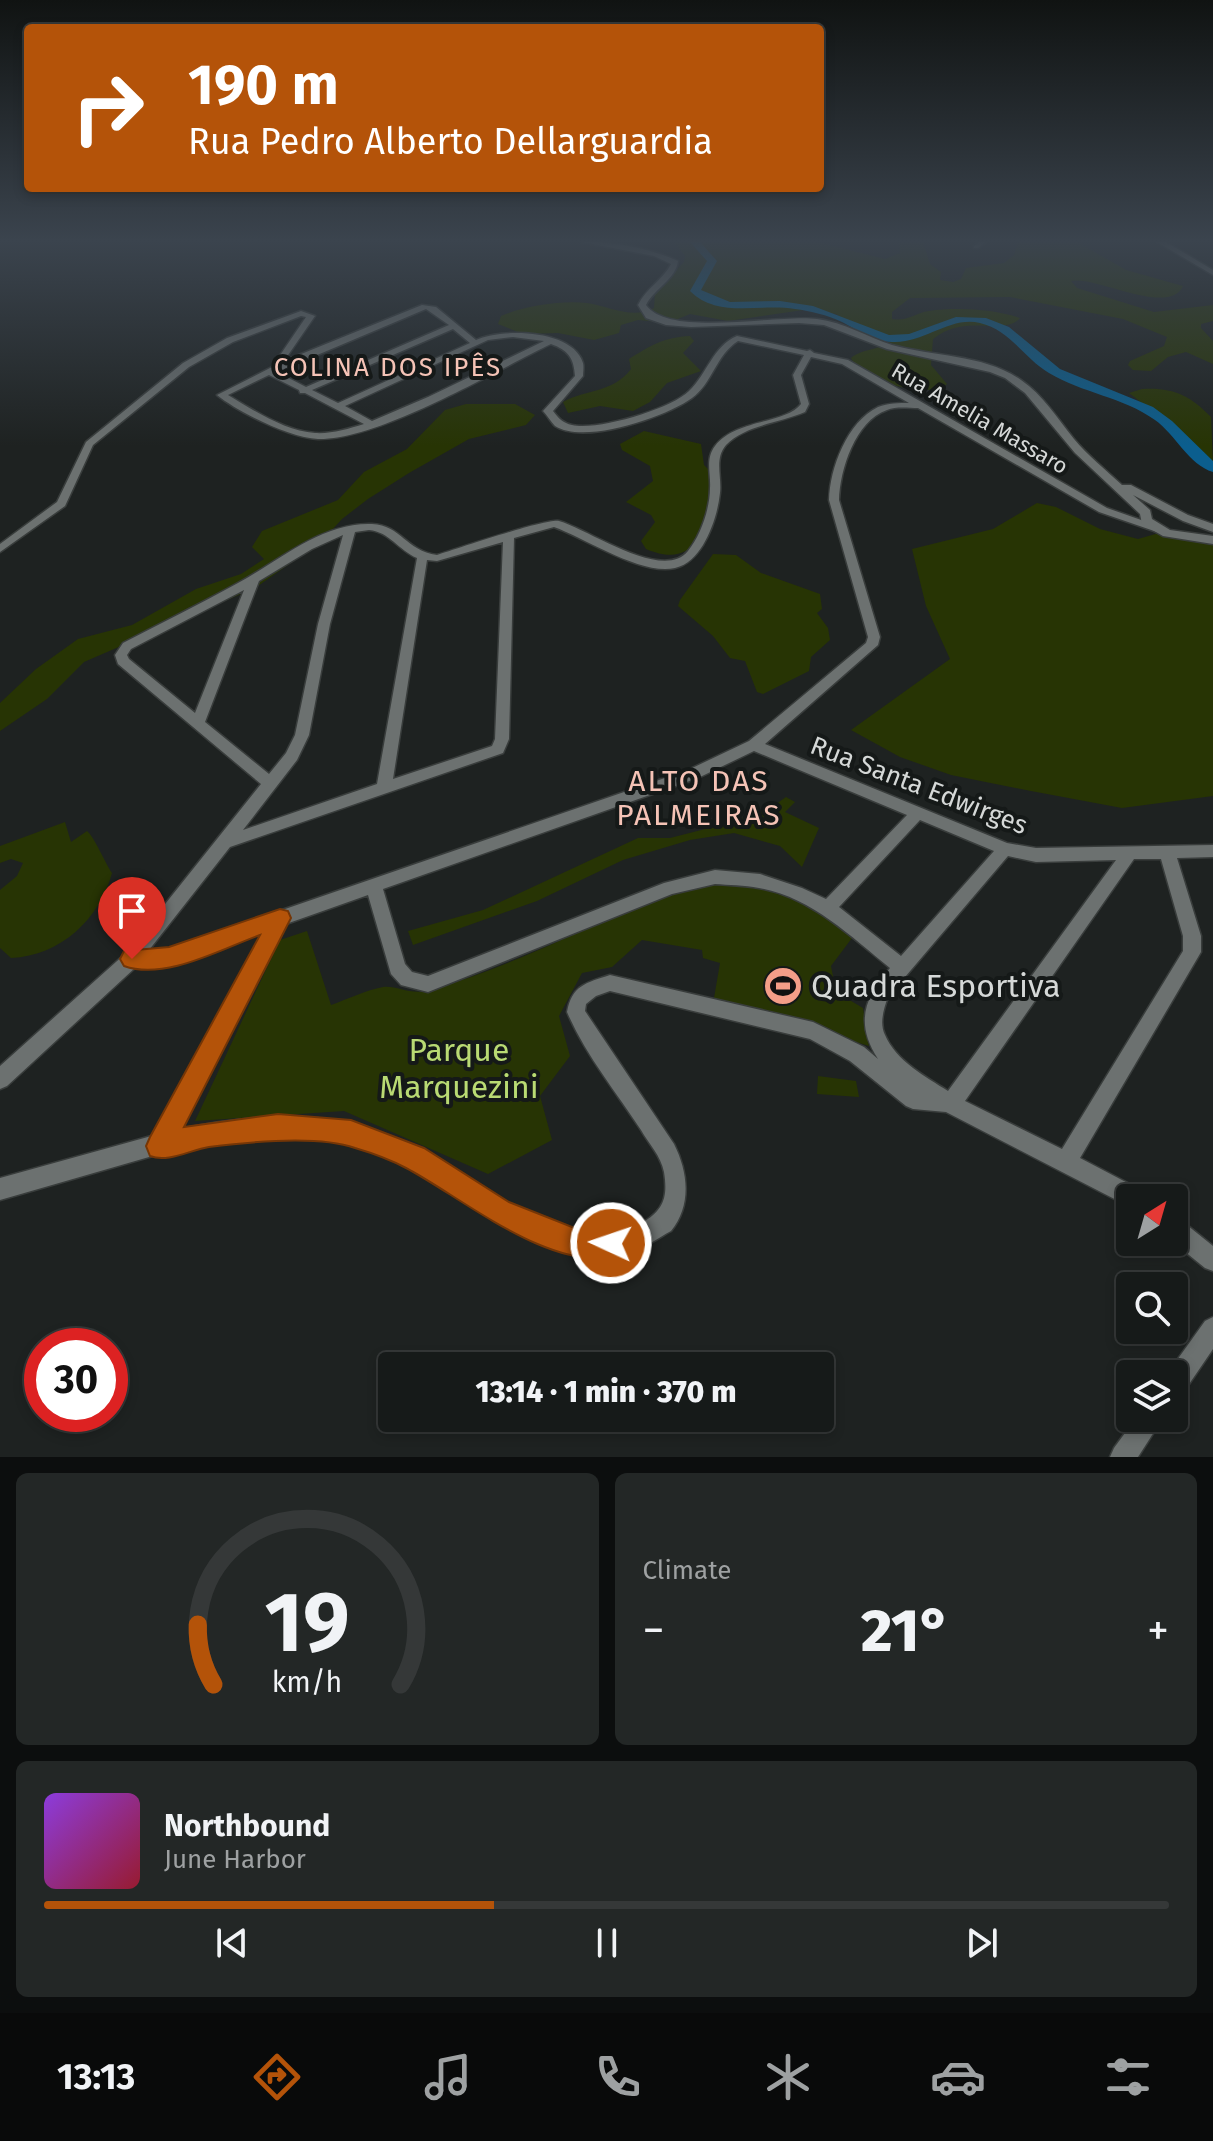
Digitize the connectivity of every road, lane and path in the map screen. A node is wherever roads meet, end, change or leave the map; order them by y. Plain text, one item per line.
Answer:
1 (431, 310) edge
2 (434, 310) edge
3 (645, 310) edge
4 (454, 326) junction
5 (550, 341) junction
6 (475, 343) junction
7 (810, 352) junction
8 (278, 368) junction
9 (303, 391) junction
10 (921, 405) junction
11 (336, 407) junction
12 (372, 424) junction
13 (1107, 478) junction
14 (1089, 502) junction
15 (1146, 514) junction
16 (1184, 517) junction
17 (1213, 528) edge
18 (350, 529) junction
19 (1160, 531) junction
20 (1182, 534) junction
21 (509, 535) junction
22 (1213, 540) edge
23 (0, 549) edge
24 (422, 558) junction
25 (254, 580) junction
26 (199, 721) junction
27 (754, 745) junction
28 (271, 784) junction
29 (384, 789) junction
30 (917, 814) junction
31 (228, 841) junction
32 (1005, 849) junction
33 (1213, 851) edge
34 (1167, 852) junction
35 (1130, 853) junction
36 (374, 886) junction
37 (828, 908) junction
38 (280, 918) junction
39 (132, 959) junction
40 (901, 966) junction
41 (0, 1079) edge
42 (952, 1103) junction
43 (160, 1146) junction
44 (1065, 1163) junction
45 (0, 1189) edge
46 (1116, 1189) edge
47 (1188, 1240) edge
48 (1213, 1260) edge
49 (1213, 1329) edge
50 (1188, 1364) edge
51 (1141, 1432) edge
52 (1123, 1457) edge

1 - 8 street
2 - 4 street
3 - 13 street
4 - 6 street
4 - 9 street
5 - 6 street
5 - 7 street, Rua Amelia Massaro
5 - 12 street
6 - 11 street
7 - 10 street, Rua Amelia Massaro
7 - 21 street
8 - 9 street
8 - 12 street
8 - 23 street
9 - 11 street
10 - 14 street, Rua Amelia Massaro
10 - 27 street
11 - 12 street
13 - 15 street
13 - 16 street
14 - 15 street
14 - 19 street
15 - 16 street
15 - 19 street
16 - 17 street
16 - 20 street
18 - 24 street
18 - 25 street
18 - 28 street
19 - 20 street
20 - 22 street
21 - 24 street
21 - 29 street
24 - 29 street
25 - 26 street
25 - 26 street
26 - 28 street
27 - 30 street, Rua Santa Edwirges
27 - 36 street
28 - 31 street
29 - 31 street
30 - 32 street, Rua Santa Edwirges
30 - 37 street
31 - 39 street
32 - 35 street, Rua Santa Edwirges
32 - 40 street
33 - 34 street, Rua Santa Edwirges
34 - 35 street, Rua Santa Edwirges
34 - 44 street
35 - 42 street
36 - 37 street
36 - 38 street
37 - 40 street
38 - 39 street
38 - 43 street
39 - 41 street
40 - 42 street
42 - 43 street
42 - 44 street
43 - 45 street
44 - 46 street
47 - 48 street
49 - 50 street
51 - 52 street

